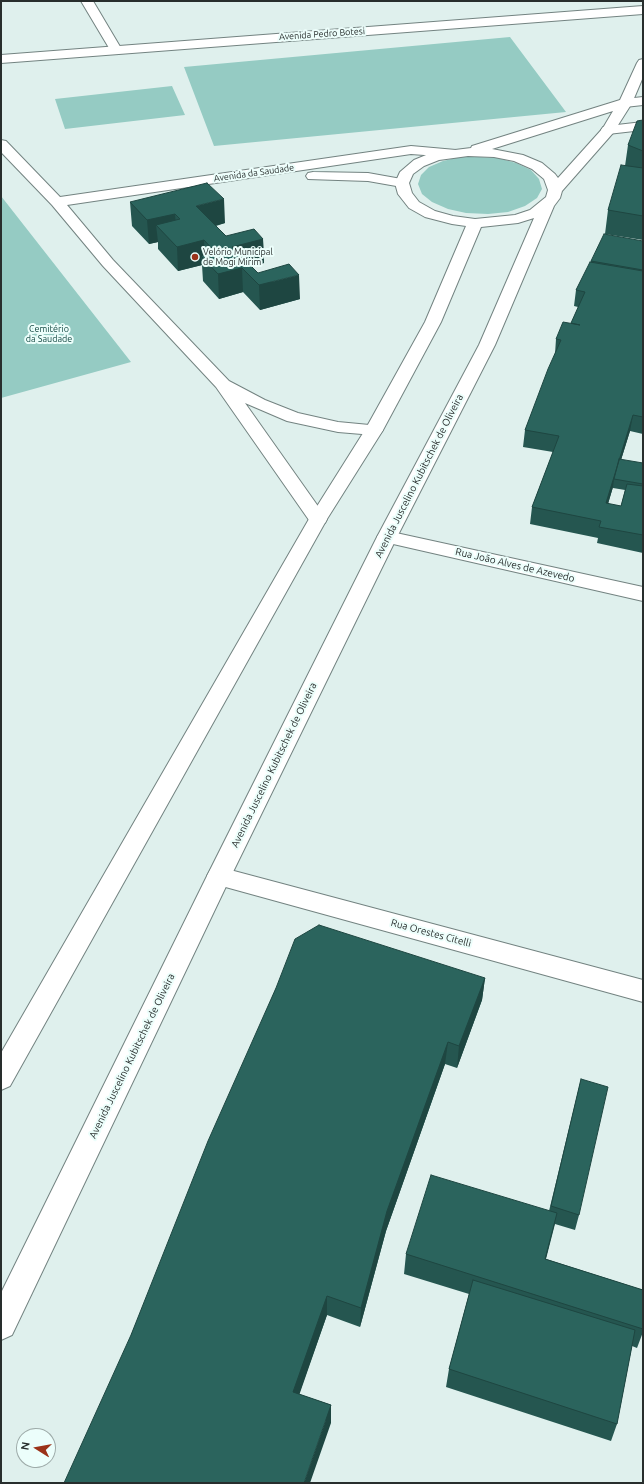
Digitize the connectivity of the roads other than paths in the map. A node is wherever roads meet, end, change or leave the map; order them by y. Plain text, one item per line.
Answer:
1 (87, 1) edge
2 (643, 10) edge
3 (116, 50) junction
4 (1, 59) edge
5 (643, 63) edge
6 (643, 101) edge
7 (625, 103) junction
8 (643, 126) edge
9 (608, 130) junction
10 (1, 144) edge
11 (468, 152) junction
12 (451, 153) junction
13 (402, 183) junction
14 (551, 197) junction
15 (62, 208) junction
16 (475, 223) junction
17 (222, 383) junction
18 (374, 430) junction
19 (318, 518) junction
20 (387, 537) junction
21 (643, 594) edge
22 (219, 876) junction
23 (643, 991) edge
24 (1, 1078) edge
25 (1, 1326) edge

1 - 3 main road
2 - 3 main road, Avenida Pedro Botesi
3 - 4 main road, Avenida Pedro Botesi
5 - 7 main road, Avenida Juscelino Kubitschek de Oliveira
6 - 7 main road
7 - 9 main road, Avenida Juscelino Kubitschek de Oliveira
7 - 11 main road
8 - 9 main road
9 - 14 main road, Avenida Juscelino Kubitschek de Oliveira
10 - 15 main road
11 - 12 main road
11 - 14 main road
12 - 13 main road
12 - 15 main road, Avenida da Saudade
13 - 15 main road, Avenida da Saudade
13 - 16 main road
14 - 16 main road
14 - 20 main road, Avenida Juscelino Kubitschek de Oliveira
15 - 17 main road
16 - 18 main road
17 - 18 main road
17 - 19 main road
18 - 19 main road
19 - 24 main road
20 - 21 main road, Rua João Alves de Azevedo
20 - 22 main road, Avenida Juscelino Kubitschek de Oliveira
22 - 23 main road, Rua Orestes Citelli
22 - 25 main road, Avenida Juscelino Kubitschek de Oliveira

